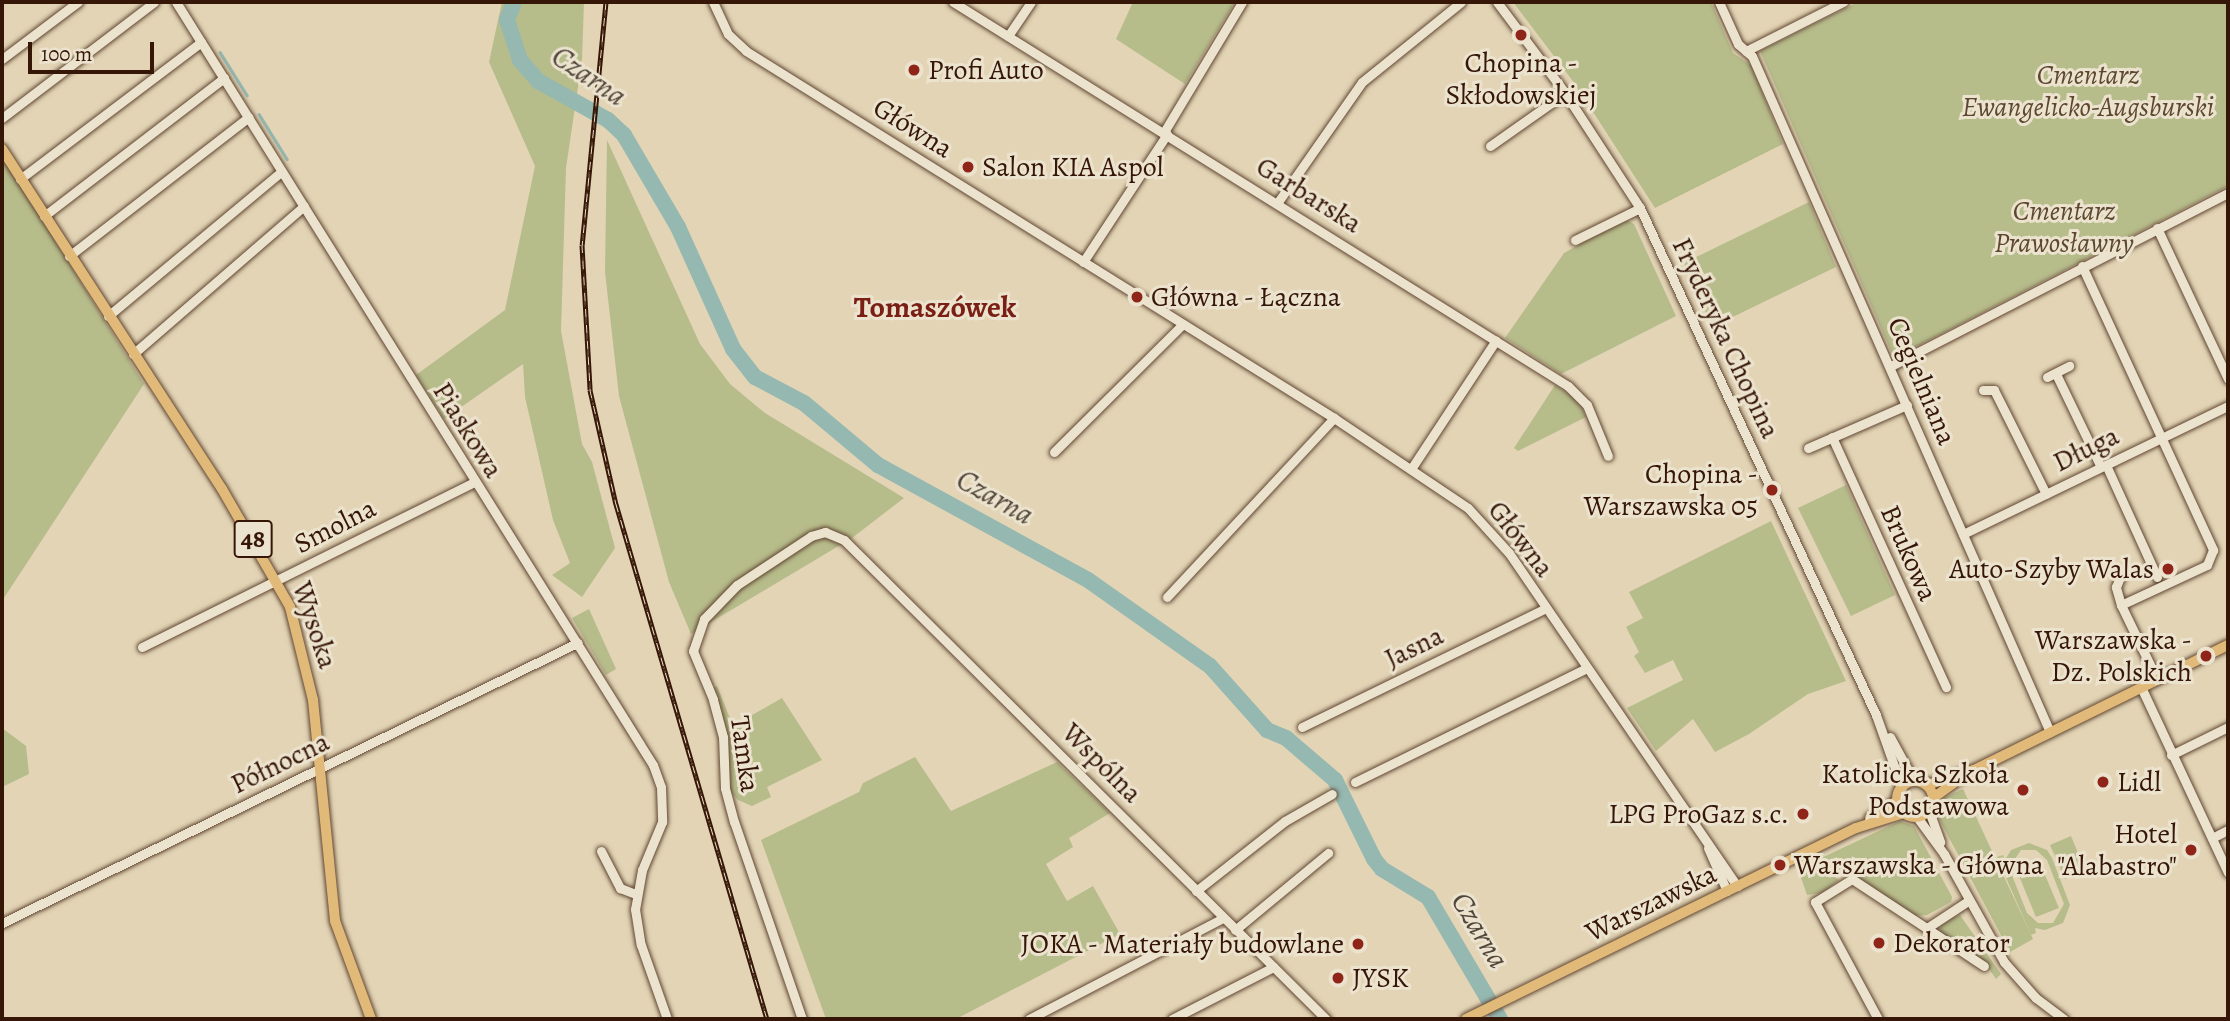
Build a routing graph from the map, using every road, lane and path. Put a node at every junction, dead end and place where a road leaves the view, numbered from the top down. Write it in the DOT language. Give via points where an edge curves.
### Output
graph roads {
  1 [pos="78,2"];
  2 [pos="154,2"];
  3 [pos="176,2"];
  4 [pos="713,2"];
  5 [pos="953,2"];
  6 [pos="1031,2"];
  7 [pos="1242,2"];
  8 [pos="1461,2"];
  9 [pos="1497,2"];
  10 [pos="1719,2"];
  11 [pos="1843,2"];
  12 [pos="1008,36"];
  13 [pos="201,42"];
  14 [pos="1746,51"];
  15 [pos="2,59"];
  16 [pos="224,78"];
  17 [pos="1565,93"];
  18 [pos="249,117"];
  19 [pos="2,118"];
  20 [pos="1166,133"];
  21 [pos="1490,146"];
  22 [pos="2,149"];
  23 [pos="282,171"];
  24 [pos="20,179"];
  25 [pos="2228,193"];
  26 [pos="1278,202"];
  27 [pos="304,206"];
  28 [pos="1640,208"];
  29 [pos="44,216"];
  30 [pos="2157,228"];
  31 [pos="1575,240"];
  32 [pos="69,256"];
  33 [pos="1083,262"];
  34 [pos="2082,266"];
  35 [pos="107,316"];
  36 [pos="1182,325"];
  37 [pos="1496,340"];
  38 [pos="133,354"];
  39 [pos="1891,366"];
  40 [pos="2069,366"];
  41 [pos="2228,379"];
  42 [pos="1983,390"];
  43 [pos="1908,405"];
  44 [pos="2228,406"];
  45 [pos="1334,418"];
  46 [pos="1832,437"];
  47 [pos="2162,438"];
  48 [pos="1808,448"];
  49 [pos="1054,452"];
  50 [pos="1608,456"];
  51 [pos="2103,466"];
  52 [pos="1411,469"];
  53 [pos="474,482"];
  54 [pos="2046,494"];
  55 [pos="1963,534"];
  56 [pos="844,540"];
  57 [pos="2122,572"];
  58 [pos="2158,577"];
  59 [pos="277,580"];
  60 [pos="1167,597"];
  61 [pos="2121,605"];
  62 [pos="1546,608"];
  63 [pos="578,643"];
  64 [pos="2228,645"];
  65 [pos="142,647"];
  66 [pos="1587,668"];
  67 [pos="2157,679"];
  68 [pos="1946,687"];
  69 [pos="2141,687"];
  70 [pos="1876,715"];
  71 [pos="1302,727"];
  72 [pos="2228,727"];
  73 [pos="2050,732"];
  74 [pos="2171,755"];
  75 [pos="321,769"];
  76 [pos="1974,770"];
  77 [pos="1914,781"];
  78 [pos="1355,782"];
  79 [pos="1927,785"];
  80 [pos="1902,788"];
  81 [pos="1332,794"];
  82 [pos="1933,798"];
  83 [pos="1897,801"];
  84 [pos="1929,811"];
  85 [pos="1904,813"];
  86 [pos="1917,817"];
  87 [pos="1856,828"];
  88 [pos="2228,830"];
  89 [pos="2212,838"];
  90 [pos="601,851"];
  91 [pos="1328,853"];
  92 [pos="1944,853"];
  93 [pos="2228,873"];
  94 [pos="1732,888"];
  95 [pos="1196,891"];
  96 [pos="636,894"];
  97 [pos="1968,901"];
  98 [pos="1223,918"];
  99 [pos="2,923"];
  100 [pos="1927,928"];
  101 [pos="1235,930"];
  102 [pos="1984,966"];
  103 [pos="1273,967"];
  104 [pos="371,1019"];
  105 [pos="667,1019"];
  106 [pos="802,1019"];
  107 [pos="1029,1019"];
  108 [pos="1172,1019"];
  109 [pos="1326,1019"];
  110 [pos="1466,1019"];
  111 [pos="1878,1019"];
  112 [pos="2064,1019"];
  1 -- 15 [label="street"];
  2 -- 19 [label="street"];
  3 -- 13 [label="street, Piaskowa"];
  4 -- 33 [label="street, Główna" via="728,34 755,57"];
  5 -- 12 [label="street, Garbarska"];
  6 -- 12 [label="street"];
  7 -- 20 [label="street"];
  8 -- 26 [label="street" via="1362,82"];
  9 -- 17 [label="street, Fryderyka Chopina"];
  10 -- 14 [label="street, Cegielniana" via="1738,44"];
  11 -- 14 [label="street"];
  12 -- 20 [label="street, Garbarska"];
  13 -- 16 [label="street, Piaskowa"];
  13 -- 24 [label="street"];
  14 -- 39 [label="street, Cegielniana"];
  16 -- 18 [label="street, Piaskowa"];
  16 -- 29 [label="street"];
  17 -- 21 [label="street"];
  17 -- 28 [label="street, Fryderyka Chopina"];
  18 -- 23 [label="street, Piaskowa"];
  18 -- 32 [label="street"];
  20 -- 26 [label="street, Garbarska"];
  20 -- 33 [label="street"];
  22 -- 24 [label="main road, Wysoka / 48"];
  23 -- 27 [label="street, Piaskowa"];
  23 -- 35 [label="street"];
  24 -- 29 [label="main road, Wysoka / 48"];
  25 -- 30 [label="street"];
  26 -- 37 [label="street, Garbarska"];
  27 -- 38 [label="street"];
  27 -- 53 [label="street, Piaskowa"];
  28 -- 31 [label="street"];
  28 -- 70 [label="street, Fryderyka Chopina"];
  29 -- 32 [label="main road, Wysoka / 48"];
  30 -- 34 [label="street"];
  30 -- 41 [label="street"];
  32 -- 35 [label="main road, Wysoka / 48"];
  33 -- 36 [label="street, Główna"];
  34 -- 39 [label="street"];
  34 -- 47 [label="street"];
  35 -- 38 [label="main road, Wysoka / 48"];
  36 -- 45 [label="street, Główna"];
  36 -- 49 [label="street"];
  37 -- 50 [label="street, Garbarska" via="1581,397"];
  37 -- 52 [label="street"];
  38 -- 59 [label="main road, Wysoka / 48"];
  39 -- 43 [label="street, Cegielniana"];
  40 -- 51 [label="street" via="2051,375"];
  42 -- 54 [label="street" via="1994,390"];
  43 -- 46 [label="street"];
  43 -- 55 [label="street, Cegielniana"];
  44 -- 47 [label="street, Długa"];
  45 -- 52 [label="street, Główna"];
  45 -- 60 [label="street"];
  46 -- 48 [label="street"];
  46 -- 68 [label="street, Brukowa"];
  47 -- 51 [label="street, Długa"];
  47 -- 61 [label="street" via="2210,542 2211,558 2207,565"];
  51 -- 54 [label="street, Długa"];
  51 -- 58 [label="street"];
  52 -- 62 [label="street, Główna" via="1483,522"];
  53 -- 59 [label="street, Smolna"];
  53 -- 63 [label="street, Piaskowa"];
  54 -- 55 [label="street, Długa"];
  55 -- 73 [label="street, Cegielniana"];
  56 -- 95 [label="street, Wspólna"];
  56 -- 106 [label="street, Tamka" via="825,532 811,536 737,585 704,619 693,651 723,737 725,788 734,822"];
  57 -- 61 [label="street" via="2116,587"];
  59 -- 65 [label="street, Smolna"];
  59 -- 75 [label="main road, Wysoka / 48" via="305,659"];
  61 -- 67 [label="street"];
  62 -- 66 [label="street, Główna"];
  62 -- 71 [label="street, Jasna"];
  63 -- 75 [label="street, Północna"];
  63 -- 96 [label="street, Piaskowa" via="661,786 662,822"];
  64 -- 67 [label="main road"];
  66 -- 78 [label="street"];
  66 -- 94 [label="street, Główna"];
  67 -- 69 [label="main road"];
  69 -- 73 [label="main road"];
  69 -- 74 [label="street"];
  70 -- 77 [label="street, Fryderyka Chopina"];
  70 -- 80 [label="street, Fryderyka Chopina"];
  72 -- 74 [label="street"];
  73 -- 76 [label="main road"];
  74 -- 89 [label="street"];
  75 -- 99 [label="street, Północna"];
  75 -- 104 [label="main road, Wysoka / 48" via="335,921"];
  76 -- 79 [label="main road"];
  76 -- 82 [label="main road"];
  77 -- 79 [label="main road"];
  77 -- 80 [label="main road"];
  79 -- 82 [label="main road"];
  80 -- 83 [label="main road"];
  81 -- 95 [label="street" via="1295,814"];
  82 -- 84 [label="main road"];
  83 -- 85 [label="main road"];
  83 -- 87 [label="main road, Warszawska"];
  84 -- 86 [label="main road"];
  84 -- 92 [label="street"];
  85 -- 86 [label="main road"];
  85 -- 87 [label="main road, Warszawska"];
  86 -- 92 [label="street"];
  87 -- 94 [label="main road, Warszawska"];
  88 -- 89 [label="street"];
  89 -- 93 [label="street"];
  90 -- 96 [label="street" via="620,888"];
  91 -- 101 [label="street"];
  92 -- 97 [label="street"];
  94 -- 110 [label="main road, Warszawska"];
  95 -- 98 [label="street, Wspólna"];
  96 -- 105 [label="street, Piaskowa" via="640,945"];
  97 -- 100 [label="street"];
  97 -- 112 [label="street" via="2004,962 2036,998"];
  98 -- 101 [label="street, Wspólna"];
  98 -- 107 [label="street"];
  100 -- 102 [label="street"];
  100 -- 111 [label="street" via="1852,879 1815,902"];
  101 -- 103 [label="street, Wspólna"];
  103 -- 108 [label="street"];
  103 -- 109 [label="street, Wspólna"];
}
